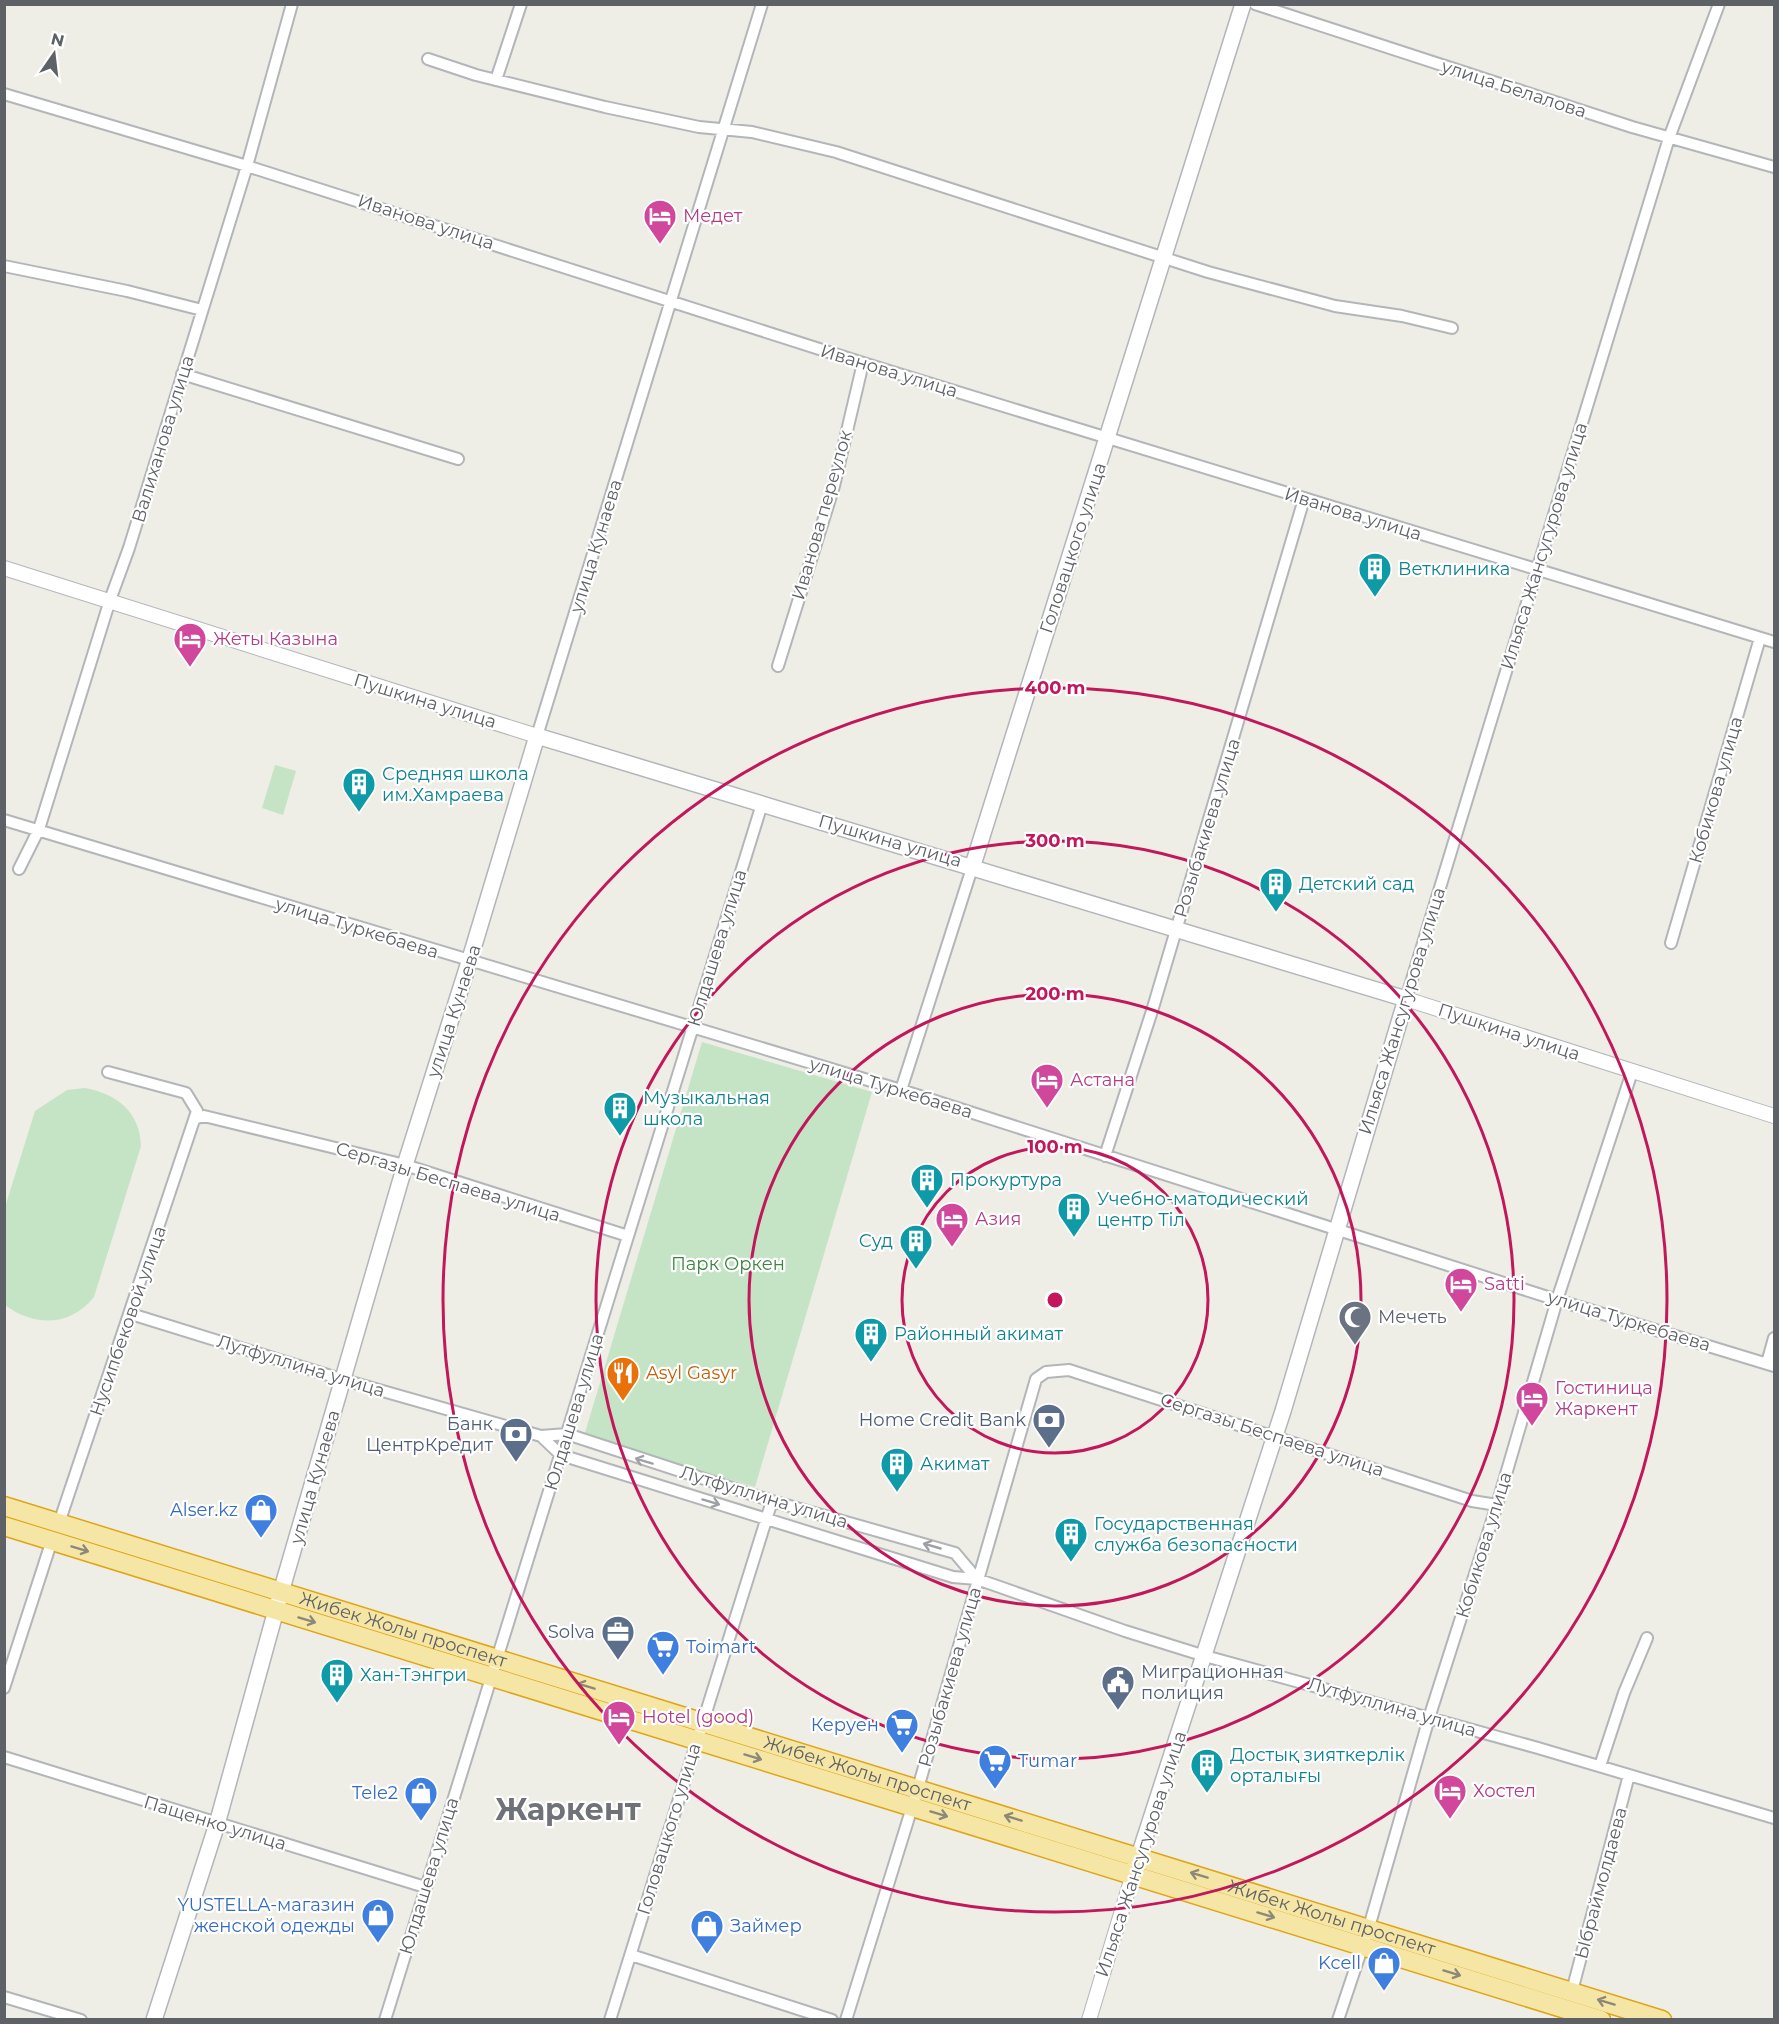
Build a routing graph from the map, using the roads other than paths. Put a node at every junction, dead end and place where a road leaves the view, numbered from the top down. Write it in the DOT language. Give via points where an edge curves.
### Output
graph roads {
  1 [pos="292,4"];
  2 [pos="521,4"];
  3 [pos="762,4"];
  4 [pos="1243,4"];
  5 [pos="1255,4"];
  6 [pos="1719,4"];
  7 [pos="428,59"];
  8 [pos="496,80"];
  9 [pos="4,94"];
  10 [pos="723,130"];
  11 [pos="1669,138"];
  12 [pos="247,166"];
  13 [pos="1774,167"];
  14 [pos="1163,257"];
  15 [pos="4,266"];
  16 [pos="672,301"];
  17 [pos="202,310"];
  18 [pos="1452,328"];
  19 [pos="863,363"];
  20 [pos="183,374"];
  21 [pos="1108,438"];
  22 [pos="458,459"];
  23 [pos="1304,499"];
  24 [pos="4,568"];
  25 [pos="1536,571"];
  26 [pos="110,600"];
  27 [pos="1760,638"];
  28 [pos="1774,642"];
  29 [pos="778,666"];
  30 [pos="537,736"];
  31 [pos="762,804"];
  32 [pos="4,820"];
  33 [pos="39,829"];
  34 [pos="973,866"];
  35 [pos="19,869"];
  36 [pos="1177,929"];
  37 [pos="1671,943"];
  38 [pos="469,962"];
  39 [pos="1406,999"];
  40 [pos="692,1027"];
  41 [pos="108,1072"];
  42 [pos="1632,1072"];
  43 [pos="901,1090"];
  44 [pos="199,1115"];
  45 [pos="1774,1116"];
  46 [pos="1105,1156"];
  47 [pos="405,1165"];
  48 [pos="1337,1228"];
  49 [pos="628,1236"];
  50 [pos="1557,1300"];
  51 [pos="131,1314"];
  52 [pos="1774,1338"];
  53 [pos="1771,1365"];
  54 [pos="1046,1372"];
  55 [pos="344,1380"];
  56 [pos="567,1434"];
  57 [pos="1275,1435"];
  58 [pos="541,1436"];
  59 [pos="561,1455"];
  60 [pos="772,1501"];
  61 [pos="1497,1505"];
  62 [pos="4,1506"];
  63 [pos="767,1520"];
  64 [pos="59,1523"];
  65 [pos="4,1526"];
  66 [pos="52,1540"];
  67 [pos="977,1579"];
  68 [pos="281,1592"];
  69 [pos="277,1610"];
  70 [pos="1647,1638"];
  71 [pos="1205,1656"];
  72 [pos="497,1659"];
  73 [pos="491,1676"];
  74 [pos="4,1688"];
  75 [pos="1429,1718"];
  76 [pos="703,1722"];
  77 [pos="697,1740"];
  78 [pos="4,1757"];
  79 [pos="1600,1766"];
  80 [pos="1629,1775"];
  81 [pos="918,1788"];
  82 [pos="912,1806"];
  83 [pos="1774,1818"];
  84 [pos="217,1824"];
  85 [pos="1136,1865"];
  86 [pos="425,1887"];
  87 [pos="1369,1928"];
  88 [pos="1363,1945"];
  89 [pos="631,1955"];
  90 [pos="4,1996"];
  91 [pos="1568,2007"];
  92 [pos="81,2019"];
  93 [pos="154,2019"];
  94 [pos="385,2019"];
  95 [pos="610,2019"];
  96 [pos="832,2019"];
  97 [pos="846,2019"];
  98 [pos="1089,2019"];
  99 [pos="1338,2019"];
  100 [pos="1601,2019"];
  101 [pos="1662,2019"];
  1 -- 12 [label="street, Валиханова улица"];
  2 -- 8 [label="street"];
  3 -- 10 [label="street, улица Кунаева"];
  4 -- 14 [label="main road, Головацкого улица"];
  5 -- 11 [label="street, улица Белалова"];
  6 -- 11 [label="street, Ильяса Жансугурова улица"];
  7 -- 8 [label="street"];
  8 -- 10 [label="street" via="604,107"];
  9 -- 12 [label="street, Иванова улица"];
  10 -- 14 [label="street" via="752,132 836,152"];
  10 -- 16 [label="street, улица Кунаева"];
  11 -- 13 [label="street, улица Белалова"];
  11 -- 25 [label="street, Ильяса Жансугурова улица"];
  12 -- 16 [label="street, Иванова улица"];
  12 -- 17 [label="street, Валиханова улица"];
  14 -- 18 [label="street" via="1335,306"];
  14 -- 21 [label="main road, Головацкого улица"];
  15 -- 17 [label="street"];
  16 -- 19 [label="street, Иванова улица"];
  16 -- 30 [label="street, улица Кунаева"];
  17 -- 20 [label="street, Валиханова улица"];
  19 -- 21 [label="street, Иванова улица"];
  19 -- 29 [label="street, Иванова переулок" via="834,486"];
  20 -- 22 [label="street"];
  20 -- 26 [label="street, Валиханова улица"];
  21 -- 23 [label="street, Иванова улица"];
  21 -- 34 [label="main road, Головацкого улица"];
  23 -- 25 [label="street, Иванова улица"];
  23 -- 36 [label="street, Розыбакиева улица"];
  24 -- 26 [label="street, Пушкина улица"];
  25 -- 27 [label="street, Иванова улица"];
  25 -- 39 [label="street, Ильяса Жансугурова улица"];
  26 -- 30 [label="street, Пушкина улица"];
  26 -- 33 [label="street, Валиханова улица"];
  27 -- 28 [label="street, Иванова улица"];
  27 -- 37 [label="street, Кобикова улица"];
  30 -- 31 [label="main road, Пушкина улица"];
  30 -- 38 [label="main road, улица Кунаева"];
  31 -- 34 [label="main road, Пушкина улица"];
  31 -- 40 [label="street, Юлдашева улица"];
  32 -- 33 [label="street, улица Туркебаева"];
  33 -- 35 [label="street, Валиханова улица"];
  33 -- 38 [label="street, улица Туркебаева"];
  34 -- 36 [label="main road, Пушкина улица"];
  34 -- 43 [label="street, Головацкого улица"];
  36 -- 39 [label="main road, Пушкина улица"];
  36 -- 46 [label="street, Розыбакиева улица"];
  38 -- 40 [label="street, улица Туркебаева"];
  38 -- 47 [label="main road, улица Кунаева"];
  39 -- 42 [label="street, Пушкина улица"];
  39 -- 48 [label="main road, Ильяса Жансугурова улица"];
  40 -- 43 [label="street, улица Туркебаева"];
  40 -- 49 [label="street, Юлдашева улица"];
  41 -- 44 [label="street" via="186,1093"];
  42 -- 45 [label="street, Пушкина улица"];
  42 -- 50 [label="street, Кобикова улица"];
  43 -- 46 [label="street, улица Туркебаева"];
  44 -- 47 [label="street, Сергазы Беспаева улица"];
  44 -- 51 [label="street, Нусипбековой улица"];
  46 -- 48 [label="street, улица Туркебаева"];
  47 -- 49 [label="street, Сергазы Беспаева улица"];
  47 -- 55 [label="main road, улица Кунаева"];
  48 -- 50 [label="street, улица Туркебаева"];
  48 -- 57 [label="main road, Ильяса Жансугурова улица"];
  49 -- 56 [label="street, Юлдашева улица"];
  50 -- 53 [label="street, улица Туркебаева"];
  50 -- 61 [label="street, Кобикова улица"];
  51 -- 55 [label="street, Лутфуллина улица"];
  51 -- 64 [label="street, Нусипбековой улица"];
  52 -- 53 [label="street"];
  54 -- 57 [label="street, Сергазы Беспаева улица" via="1069,1370"];
  54 -- 67 [label="street, Розыбакиева улица" via="1036,1379"];
  55 -- 58 [label="street, Лутфуллина улица"];
  55 -- 68 [label="main road, улица Кунаева"];
  56 -- 58 [label="street, Лутфуллина улица"];
  56 -- 59 [label="street, Юлдашева улица"];
  60 -- 56 [label="street, Лутфуллина улица, one-way"];
  57 -- 61 [label="street, Сергазы Беспаева улица" via="1472,1501"];
  57 -- 71 [label="main road, Ильяса Жансугурова улица"];
  58 -- 59 [label="street, Лутфуллина улица"];
  59 -- 63 [label="street, Лутфуллина улица, one-way"];
  59 -- 72 [label="street, Юлдашева улица"];
  60 -- 63 [label="street, Головацкого улица"];
  67 -- 60 [label="street, Лутфуллина улица, one-way" via="955,1553"];
  61 -- 75 [label="street, Кобикова улица"];
  62 -- 64 [label="highway, Жибек Жолы проспект"];
  63 -- 67 [label="street, Лутфуллина улица" via="953,1577"];
  63 -- 76 [label="street, Головацкого улица"];
  64 -- 68 [label="highway, Жибек Жолы проспект"];
  65 -- 66 [label="highway, Жибек Жолы проспект"];
  66 -- 69 [label="highway, Жибек Жолы проспект, one-way"];
  66 -- 74 [label="street"];
  67 -- 71 [label="street, Лутфуллина улица"];
  67 -- 81 [label="street, Розыбакиева улица"];
  68 -- 69 [label="main road, улица Кунаева"];
  68 -- 72 [label="highway, Жибек Жолы проспект"];
  69 -- 73 [label="highway, Жибек Жолы проспект, one-way"];
  69 -- 84 [label="main road, улица Кунаева"];
  70 -- 79 [label="street"];
  71 -- 75 [label="street, Лутфуллина улица"];
  71 -- 85 [label="main road, Ильяса Жансугурова улица"];
  72 -- 73 [label="street, Юлдашева улица"];
  76 -- 72 [label="highway, Жибек Жолы проспект, one-way"];
  73 -- 77 [label="highway, Жибек Жолы проспект"];
  73 -- 86 [label="street, Юлдашева улица"];
  75 -- 79 [label="street, Лутфуллина улица"];
  75 -- 87 [label="street, Кобикова улица"];
  76 -- 77 [label="street, Головацкого улица"];
  76 -- 81 [label="highway, Жибек Жолы проспект"];
  77 -- 82 [label="highway, Жибек Жолы проспект, one-way"];
  77 -- 89 [label="street, Головацкого улица"];
  78 -- 84 [label="street, Пащенко улица"];
  79 -- 80 [label="street, Лутфуллина улица"];
  80 -- 83 [label="street, Лутфуллина улица"];
  80 -- 91 [label="street, Ыбраймолдаева"];
  81 -- 82 [label="street, Розыбакиева улица"];
  85 -- 81 [label="highway, Жибек Жолы проспект, one-way"];
  82 -- 85 [label="highway, Жибек Жолы проспект, one-way"];
  82 -- 97 [label="street, Розыбакиева улица"];
  84 -- 86 [label="street, Пащенко улица"];
  84 -- 93 [label="main road, улица Кунаева"];
  87 -- 85 [label="highway, Жибек Жолы проспект, one-way"];
  85 -- 88 [label="highway, Жибек Жолы проспект, one-way"];
  85 -- 98 [label="street, Ильяса Жансугурова улица"];
  86 -- 94 [label="street, Юлдашева улица"];
  87 -- 88 [label="street, Кобикова улица"];
  87 -- 91 [label="highway, Жибек Жолы проспект"];
  88 -- 91 [label="highway, Жибек Жолы проспект, one-way"];
  88 -- 99 [label="street, Кобикова улица"];
  89 -- 95 [label="street, Головацкого улица"];
  89 -- 96 [label="street"];
  90 -- 92 [label="street"];
  91 -- 100 [label="highway, Жибек Жолы проспект"];
  101 -- 91 [label="highway, Жибек Жолы проспект, one-way"];
}
